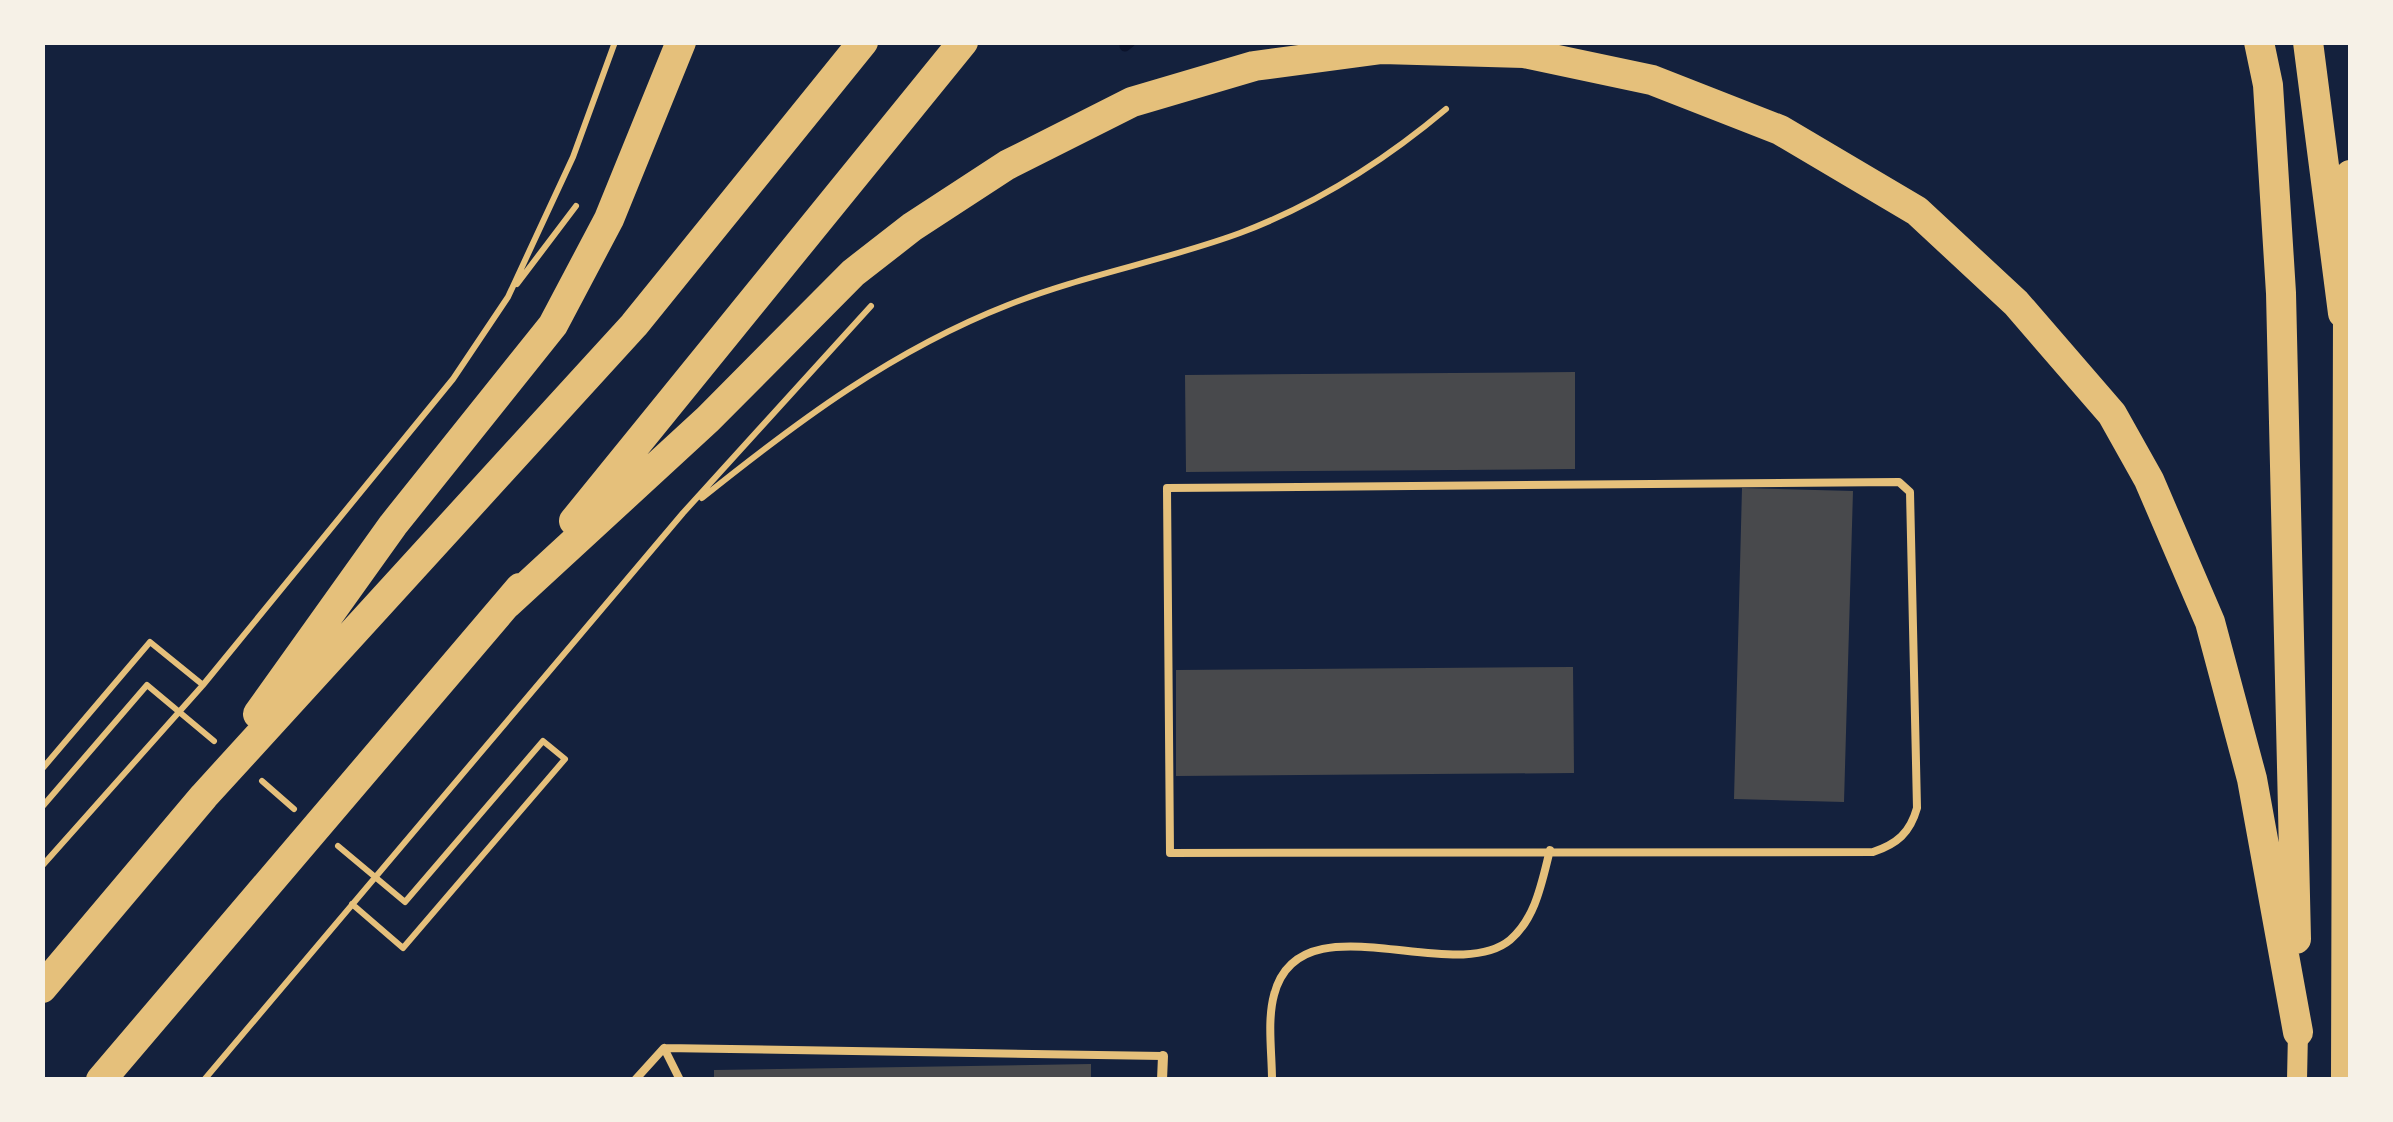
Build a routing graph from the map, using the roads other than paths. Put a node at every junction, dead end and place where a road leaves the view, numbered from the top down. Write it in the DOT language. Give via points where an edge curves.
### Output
graph roads {
  1 [pos="681,42"];
  2 [pos="863,42"];
  3 [pos="963,42"];
  4 [pos="2259,42"];
  5 [pos="2308,42"];
  6 [pos="2350,175"];
  7 [pos="2342,313"];
  8 [pos="507,604"];
  9 [pos="204,796"];
  10 [pos="1550,850"];
  11 [pos="42,988"];
  12 [pos="2298,1032"];
  13 [pos="664,1048"];
  14 [pos="1162,1056"];
  15 [pos="101,1080"];
  16 [pos="636,1080"];
  17 [pos="680,1080"];
  18 [pos="1162,1080"];
  19 [pos="1272,1080"];
  20 [pos="2297,1080"];
  21 [pos="2341,1080"];
  1 -- 9 [label="highway" via="609,219 553,325 393,525"];
  2 -- 9 [label="highway" via="634,326"];
  3 -- 8 [label="highway"];
  4 -- 12 [label="highway" via="2268,85 2282,293"];
  5 -- 7 [label="highway"];
  6 -- 7 [label="highway"];
  7 -- 21 [label="main road"];
  8 -- 12 [label="highway" via="708,419 853,273 1007,165 1132,102 1254,66 1382,49 1524,53 1652,80 1780,130 1917,211 2016,304 2112,414 2149,480 2210,622 2252,779"];
  8 -- 15 [label="highway"];
  9 -- 11 [label="highway"];
  10 -- 10 [label="lane" via="1170,853 1167,488 1906,485 1917,808 1904,836 1873,852"];
  10 -- 19 [label="lane" via="1532,911 1501,946 1459,954 1339,946 1302,957 1273,998"];
  12 -- 20 [label="main road"];
  13 -- 14 [label="lane"];
  13 -- 16 [label="lane"];
  13 -- 17 [label="lane"];
  14 -- 18 [label="street"];
}
